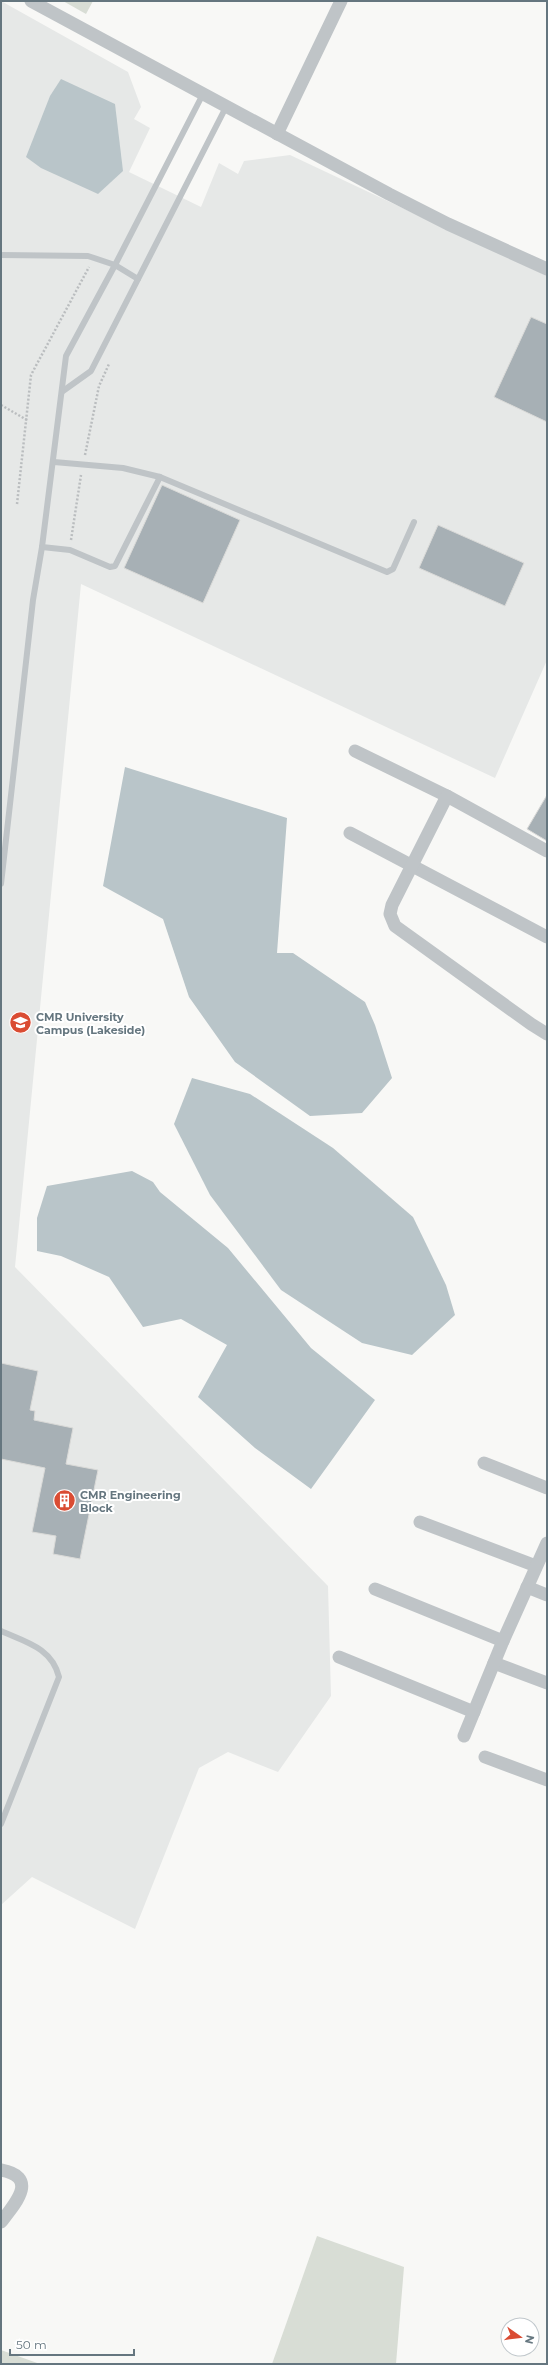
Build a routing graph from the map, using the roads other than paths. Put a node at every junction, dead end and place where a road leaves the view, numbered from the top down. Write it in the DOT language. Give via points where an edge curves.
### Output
graph roads {
  1 [pos="31,1"];
  2 [pos="341,1"];
  3 [pos="203,94"];
  4 [pos="226,107"];
  5 [pos="277,134"];
  6 [pos="1,255"];
  7 [pos="115,266"];
  8 [pos="547,268"];
  9 [pos="138,279"];
  10 [pos="63,391"];
  11 [pos="54,462"];
  12 [pos="160,477"];
  13 [pos="414,522"];
  14 [pos="42,547"];
  15 [pos="355,751"];
  16 [pos="447,796"];
  17 [pos="350,833"];
  18 [pos="547,851"];
  19 [pos="412,865"];
  20 [pos="1,884"];
  21 [pos="547,937"];
  22 [pos="547,1034"];
  23 [pos="484,1463"];
  24 [pos="547,1488"];
  25 [pos="420,1522"];
  26 [pos="547,1543"];
  27 [pos="536,1566"];
  28 [pos="527,1587"];
  29 [pos="376,1589"];
  30 [pos="547,1595"];
  31 [pos="1,1631"];
  32 [pos="503,1641"];
  33 [pos="339,1657"];
  34 [pos="494,1663"];
  35 [pos="547,1683"];
  36 [pos="474,1712"];
  37 [pos="464,1736"];
  38 [pos="485,1756"];
  39 [pos="547,1780"];
  40 [pos="1,1824"];
  41 [pos="1,2170"];
  42 [pos="1,2222"];
  1 -- 3 [label="street"];
  2 -- 5 [label="street"];
  3 -- 4 [label="street"];
  3 -- 7 [label="lane"];
  4 -- 5 [label="street"];
  4 -- 9 [label="lane"];
  5 -- 8 [label="street" via="448,224"];
  6 -- 7 [label="lane" via="88,256"];
  7 -- 9 [label="lane"];
  7 -- 10 [label="lane" via="66,356"];
  9 -- 10 [label="lane" via="91,371"];
  10 -- 11 [label="lane"];
  11 -- 12 [label="lane" via="123,468"];
  11 -- 14 [label="lane"];
  12 -- 13 [label="lane" via="386,572 393,569"];
  12 -- 14 [label="lane" via="115,566 110,567 70,550"];
  14 -- 20 [label="lane" via="33,600"];
  15 -- 16 [label="street"];
  16 -- 18 [label="street"];
  16 -- 19 [label="street"];
  17 -- 19 [label="street"];
  19 -- 21 [label="street"];
  19 -- 22 [label="street" via="392,905 390,914 395,926"];
  23 -- 24 [label="street"];
  25 -- 27 [label="street"];
  26 -- 27 [label="street"];
  27 -- 28 [label="street"];
  28 -- 30 [label="street"];
  28 -- 32 [label="street"];
  29 -- 32 [label="street"];
  31 -- 40 [label="lane" via="46,1653 56,1664 59,1677"];
  32 -- 34 [label="street"];
  33 -- 36 [label="street"];
  34 -- 35 [label="street"];
  34 -- 36 [label="street"];
  36 -- 37 [label="street"];
  38 -- 39 [label="street"];
  41 -- 42 [label="street" via="10,2171 19,2178 22,2192"];
}
